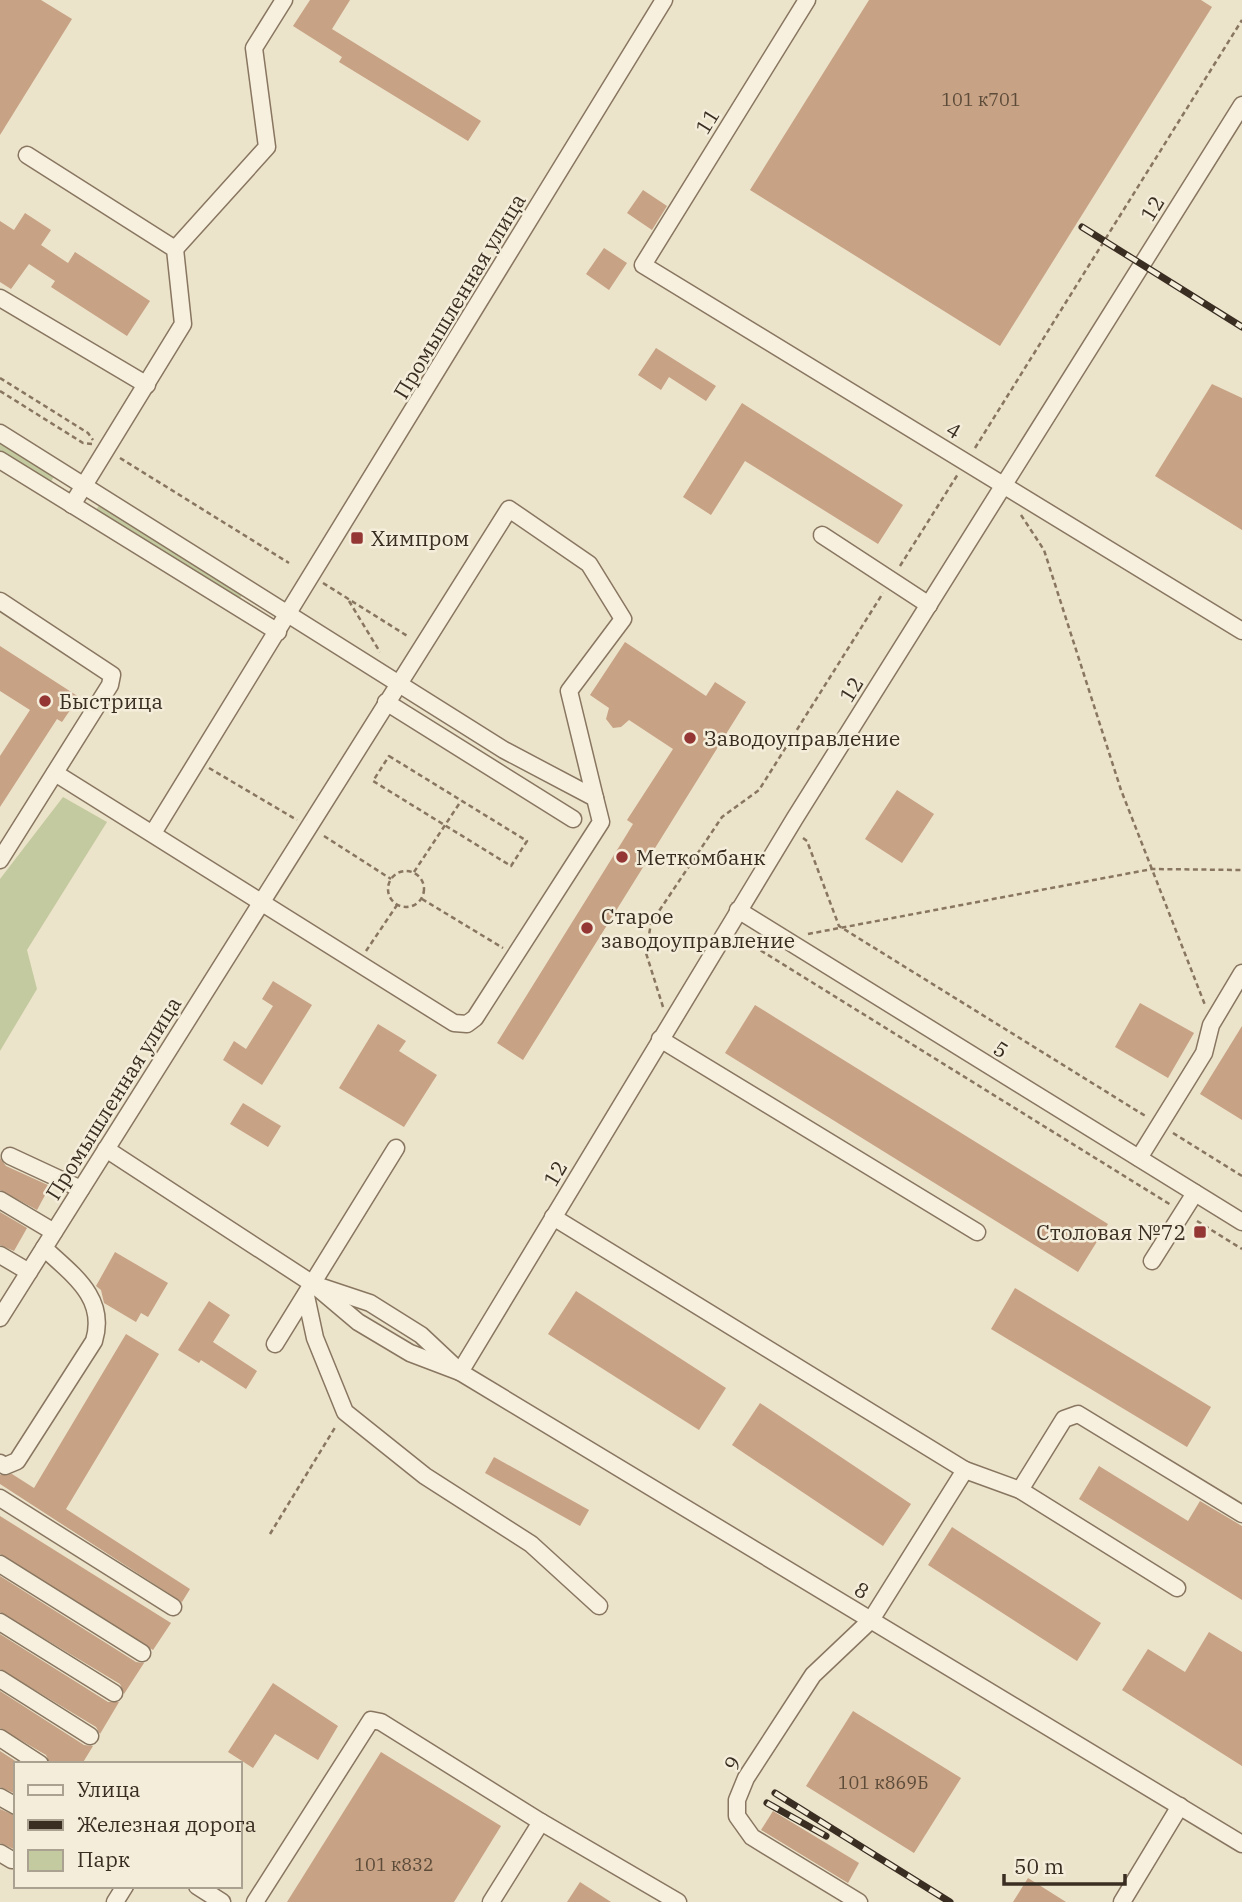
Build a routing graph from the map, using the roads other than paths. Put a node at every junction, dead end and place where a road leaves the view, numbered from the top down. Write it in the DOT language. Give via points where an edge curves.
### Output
graph roads {
  1 [pos="285,0"];
  2 [pos="664,0"];
  3 [pos="807,0"];
  4 [pos="1242,105"];
  5 [pos="27,155"];
  6 [pos="175,248"];
  7 [pos="643,265"];
  8 [pos="0,298"];
  9 [pos="147,386"];
  10 [pos="0,433"];
  11 [pos="0,460"];
  12 [pos="1004,485"];
  13 [pos="84,486"];
  14 [pos="72,505"];
  15 [pos="822,535"];
  16 [pos="0,601"];
  17 [pos="929,605"];
  18 [pos="289,613"];
  19 [pos="1242,631"];
  20 [pos="278,632"];
  21 [pos="398,682"];
  22 [pos="386,702"];
  23 [pos="55,773"];
  24 [pos="595,798"];
  25 [pos="573,819"];
  26 [pos="153,833"];
  27 [pos="0,860"];
  28 [pos="261,901"];
  29 [pos="738,911"];
  30 [pos="1242,973"];
  31 [pos="664,1033"];
  32 [pos="396,1148"];
  33 [pos="106,1149"];
  34 [pos="10,1156"];
  35 [pos="1139,1158"];
  36 [pos="81,1189"];
  37 [pos="1195,1193"];
  38 [pos="0,1200"];
  39 [pos="553,1217"];
  40 [pos="1242,1222"];
  41 [pos="54,1231"];
  42 [pos="977,1233"];
  43 [pos="44,1248"];
  44 [pos="0,1255"];
  45 [pos="1152,1261"];
  46 [pos="29,1272"];
  47 [pos="309,1290"];
  48 [pos="0,1318"];
  49 [pos="275,1344"];
  50 [pos="460,1372"];
  51 [pos="0,1463"];
  52 [pos="965,1471"];
  53 [pos="1020,1490"];
  54 [pos="0,1498"];
  55 [pos="1242,1514"];
  56 [pos="0,1564"];
  57 [pos="1177,1588"];
  58 [pos="599,1606"];
  59 [pos="173,1607"];
  60 [pos="871,1620"];
  61 [pos="0,1622"];
  62 [pos="142,1653"];
  63 [pos="0,1679"];
  64 [pos="114,1693"];
  65 [pos="90,1736"];
  66 [pos="0,1738"];
  67 [pos="37,1762"];
  68 [pos="1180,1806"];
  69 [pos="541,1822"];
  70 [pos="1242,1844"];
  71 [pos="200,1888"];
  72 [pos="222,1902"];
  73 [pos="255,1902"];
  74 [pos="492,1902"];
  75 [pos="678,1902"];
  76 [pos="859,1902"];
  77 [pos="1122,1902"];
  1 -- 6 [label="street" via="254,48 267,147"];
  2 -- 18 [label="street, Промышленная улица"];
  3 -- 7 [label="street, 11"];
  4 -- 12 [label="street, 12"];
  5 -- 6 [label="street"];
  6 -- 9 [label="street" via="183,324"];
  7 -- 12 [label="street, 4"];
  8 -- 9 [label="street"];
  9 -- 13 [label="street"];
  10 -- 13 [label="street"];
  11 -- 14 [label="street"];
  12 -- 17 [label="street, 12"];
  12 -- 19 [label="street, 4"];
  13 -- 14 [label="street"];
  13 -- 18 [label="street"];
  14 -- 20 [label="street"];
  15 -- 17 [label="street"];
  16 -- 23 [label="street" via="112,676"];
  17 -- 29 [label="street, 12"];
  18 -- 20 [label="street, Промышленная улица"];
  18 -- 21 [label="street"];
  20 -- 26 [label="street, Промышленная улица"];
  21 -- 22 [label="street, Промышленная улица"];
  21 -- 24 [label="street" via="504,750"];
  21 -- 24 [label="street, Промышленная улица" via="509,509 589,564 623,618 569,691"];
  22 -- 25 [label="street"];
  22 -- 28 [label="street, Промышленная улица"];
  23 -- 26 [label="street"];
  23 -- 27 [label="street"];
  24 -- 28 [label="street" via="601,822 467,1024 454,1023"];
  26 -- 28 [label="street"];
  28 -- 33 [label="street, Промышленная улица"];
  29 -- 31 [label="street, 12"];
  29 -- 35 [label="street, 5"];
  30 -- 35 [label="street" via="1211,1025 1204,1053"];
  31 -- 39 [label="street, 12"];
  31 -- 42 [label="street"];
  32 -- 47 [label="street"];
  33 -- 36 [label="street, Промышленная улица"];
  33 -- 47 [label="street, 8"];
  34 -- 36 [label="street"];
  35 -- 37 [label="street, 5"];
  36 -- 41 [label="street, Промышленная улица"];
  37 -- 40 [label="street, 5"];
  37 -- 45 [label="street"];
  38 -- 41 [label="street"];
  39 -- 50 [label="street, 12"];
  39 -- 52 [label="street"];
  41 -- 43 [label="street, Промышленная улица"];
  43 -- 46 [label="street, Промышленная улица"];
  43 -- 51 [label="street" via="79,1280 99,1322 94,1341 17,1461 5,1466"];
  44 -- 46 [label="street"];
  46 -- 48 [label="street, Промышленная улица"];
  47 -- 49 [label="street"];
  47 -- 50 [label="street, 8" via="410,1353"];
  47 -- 58 [label="street" via="315,1338 345,1412 425,1476 531,1544"];
  50 -- 60 [label="street, 8"];
  52 -- 53 [label="street"];
  52 -- 60 [label="street, 9"];
  53 -- 55 [label="street" via="1064,1419 1079,1414"];
  53 -- 57 [label="street"];
  54 -- 59 [label="street"];
  56 -- 62 [label="street"];
  60 -- 68 [label="street, 8"];
  60 -- 76 [label="street, 9" via="813,1675 746,1778 737,1800 737,1816 752,1837"];
  61 -- 64 [label="street"];
  63 -- 65 [label="street"];
  66 -- 67 [label="street"];
  68 -- 70 [label="street, 8"];
  68 -- 77 [label="street"];
  69 -- 73 [label="street" via="371,1720"];
  69 -- 74 [label="street"];
  69 -- 75 [label="street"];
  71 -- 72 [label="street"];
}
